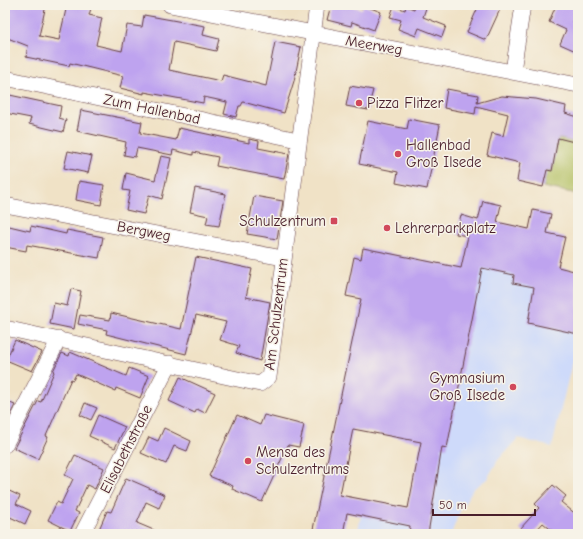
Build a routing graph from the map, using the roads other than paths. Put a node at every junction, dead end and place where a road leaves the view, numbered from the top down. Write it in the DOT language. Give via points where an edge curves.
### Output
graph roads {
  1 [pos="170,5"];
  2 [pos="317,5"];
  3 [pos="524,5"];
  4 [pos="314,34"];
  5 [pos="513,71"];
  6 [pos="5,78"];
  7 [pos="578,85"];
  8 [pos="298,140"];
  9 [pos="5,204"];
  10 [pos="283,258"];
  11 [pos="5,328"];
  12 [pos="58,339"];
  13 [pos="170,363"];
  14 [pos="5,445"];
  15 [pos="82,534"];
  1 -- 4 [label="street, Meerweg"];
  2 -- 4 [label="street, Am Schulzentrum"];
  3 -- 5 [label="street"];
  4 -- 5 [label="street, Meerweg"];
  4 -- 8 [label="street, Am Schulzentrum"];
  5 -- 7 [label="street, Meerweg"];
  6 -- 8 [label="street, Zum Hallenbad"];
  8 -- 10 [label="street, Am Schulzentrum"];
  9 -- 10 [label="street, Bergweg"];
  10 -- 13 [label="street, Am Schulzentrum" via="269,377 260,384"];
  11 -- 12 [label="street, Am Schulzentrum"];
  12 -- 13 [label="street, Am Schulzentrum"];
  12 -- 14 [label="street"];
  13 -- 15 [label="street, Elisabethstraße"];
}
